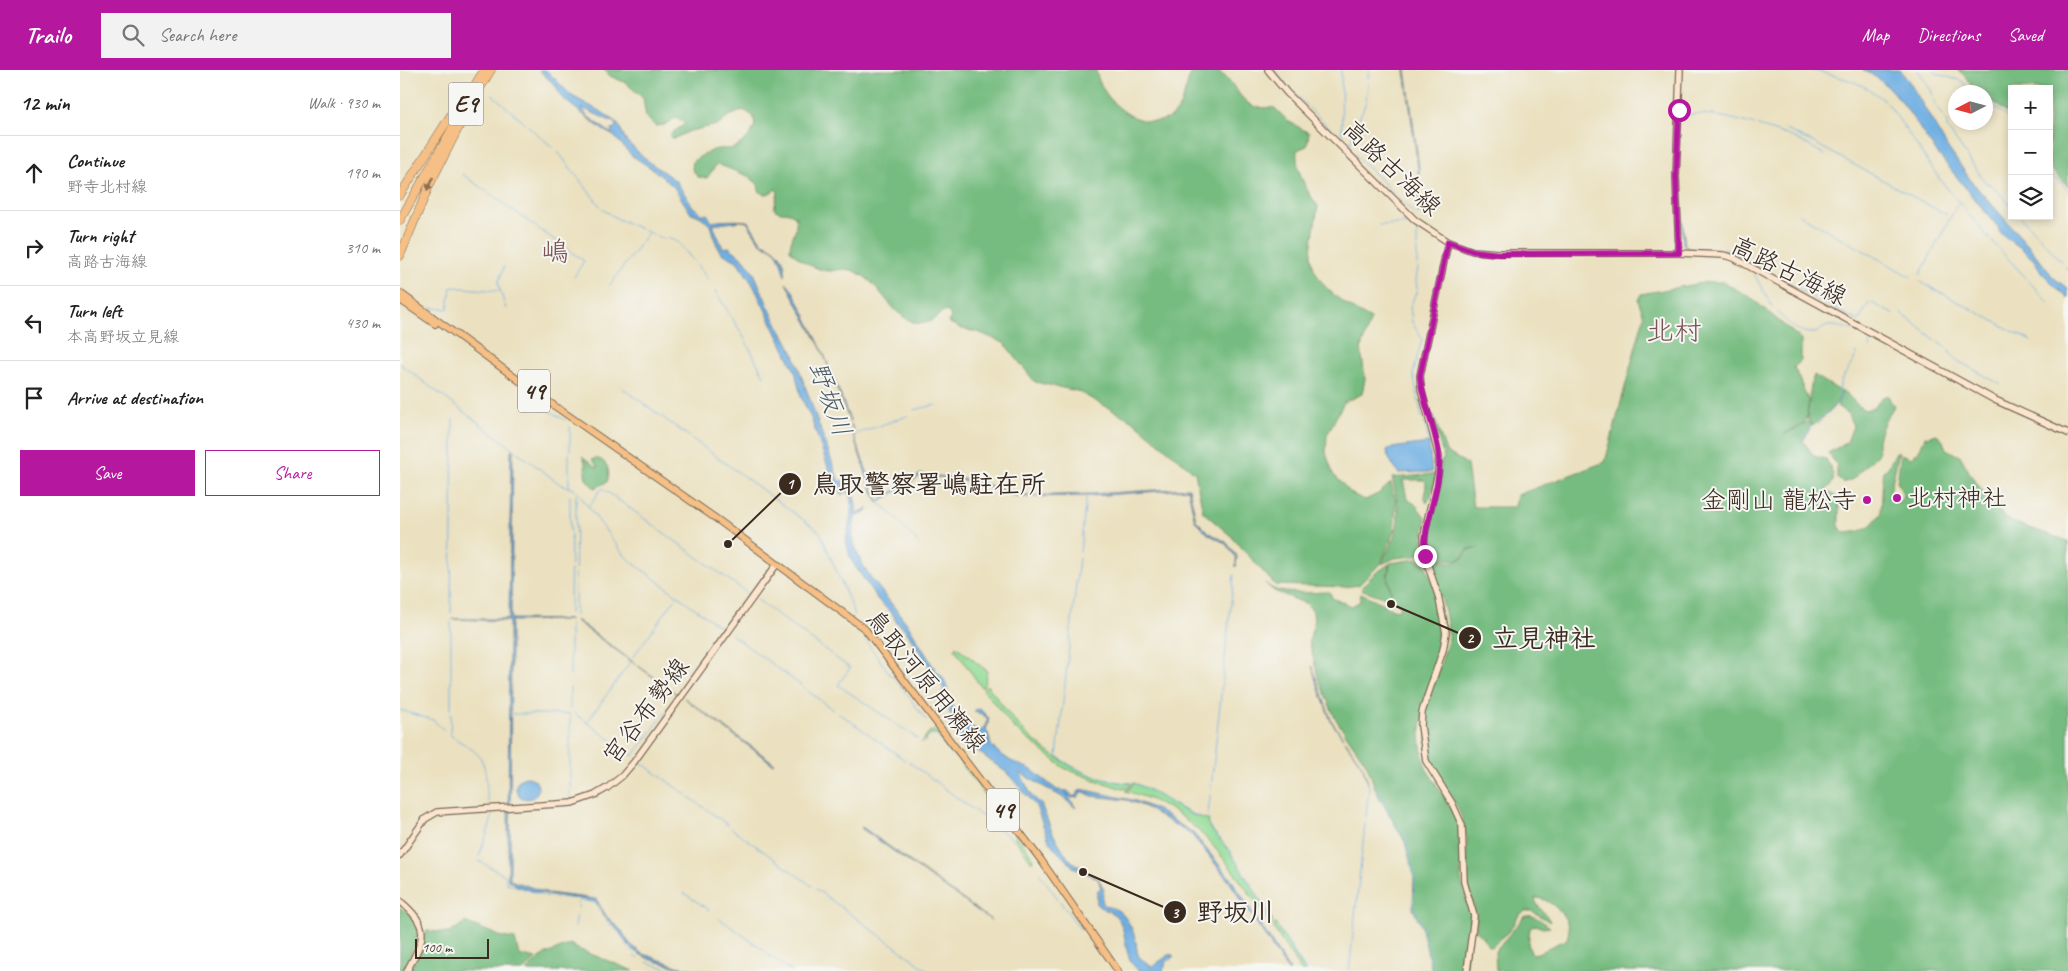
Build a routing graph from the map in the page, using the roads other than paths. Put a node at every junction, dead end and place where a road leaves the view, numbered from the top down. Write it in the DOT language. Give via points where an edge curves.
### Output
graph roads {
  1 [pos="486,70"];
  2 [pos="1268,70"];
  3 [pos="1680,70"];
  4 [pos="445,138"];
  5 [pos="400,195"];
  6 [pos="400,214"];
  7 [pos="400,220"];
  8 [pos="1448,242"];
  9 [pos="1679,253"];
  10 [pos="400,256"];
  11 [pos="400,293"];
  12 [pos="400,300"];
  13 [pos="476,350"];
  14 [pos="2068,433"];
  15 [pos="778,564"];
  16 [pos="400,855"];
  17 [pos="400,901"];
  18 [pos="407,971"];
  19 [pos="1118,971"];
  20 [pos="1467,971"];
  1 -- 4 [label="highway"];
  1 -- 4 [label="highway"];
  2 -- 8 [label="street, 高路古海線" via="1287,93 1415,220"];
  3 -- 9 [label="street" via="1676,177"];
  4 -- 5 [label="highway"];
  4 -- 6 [label="highway, E9"];
  4 -- 7 [label="highway, E9"];
  4 -- 10 [label="highway, one-way"];
  8 -- 9 [label="street, 高路古海線" via="1473,251 1499,254"];
  8 -- 20 [label="street" via="1420,376 1439,457 1424,535 1425,556 1446,633 1422,712 1421,726 1426,761 1455,808 1462,826 1464,882 1474,916"];
  9 -- 14 [label="street, 高路古海線" via="1734,258 2001,403"];
  11 -- 13 [label="main road, 鳥取河原用瀬線 / 49"];
  12 -- 13 [label="main road, 鳥取河原用瀬線 / 49"];
  13 -- 15 [label="main road, 鳥取河原用瀬線 / 49"];
  15 -- 16 [label="street, 宮谷布勢線" via="634,762 607,788 572,803 437,812 425,819"];
  15 -- 19 [label="main road, 鳥取河原用瀬線 / 49" via="871,636 1041,860"];
  17 -- 18 [label="street" via="419,920 423,938"];
}
